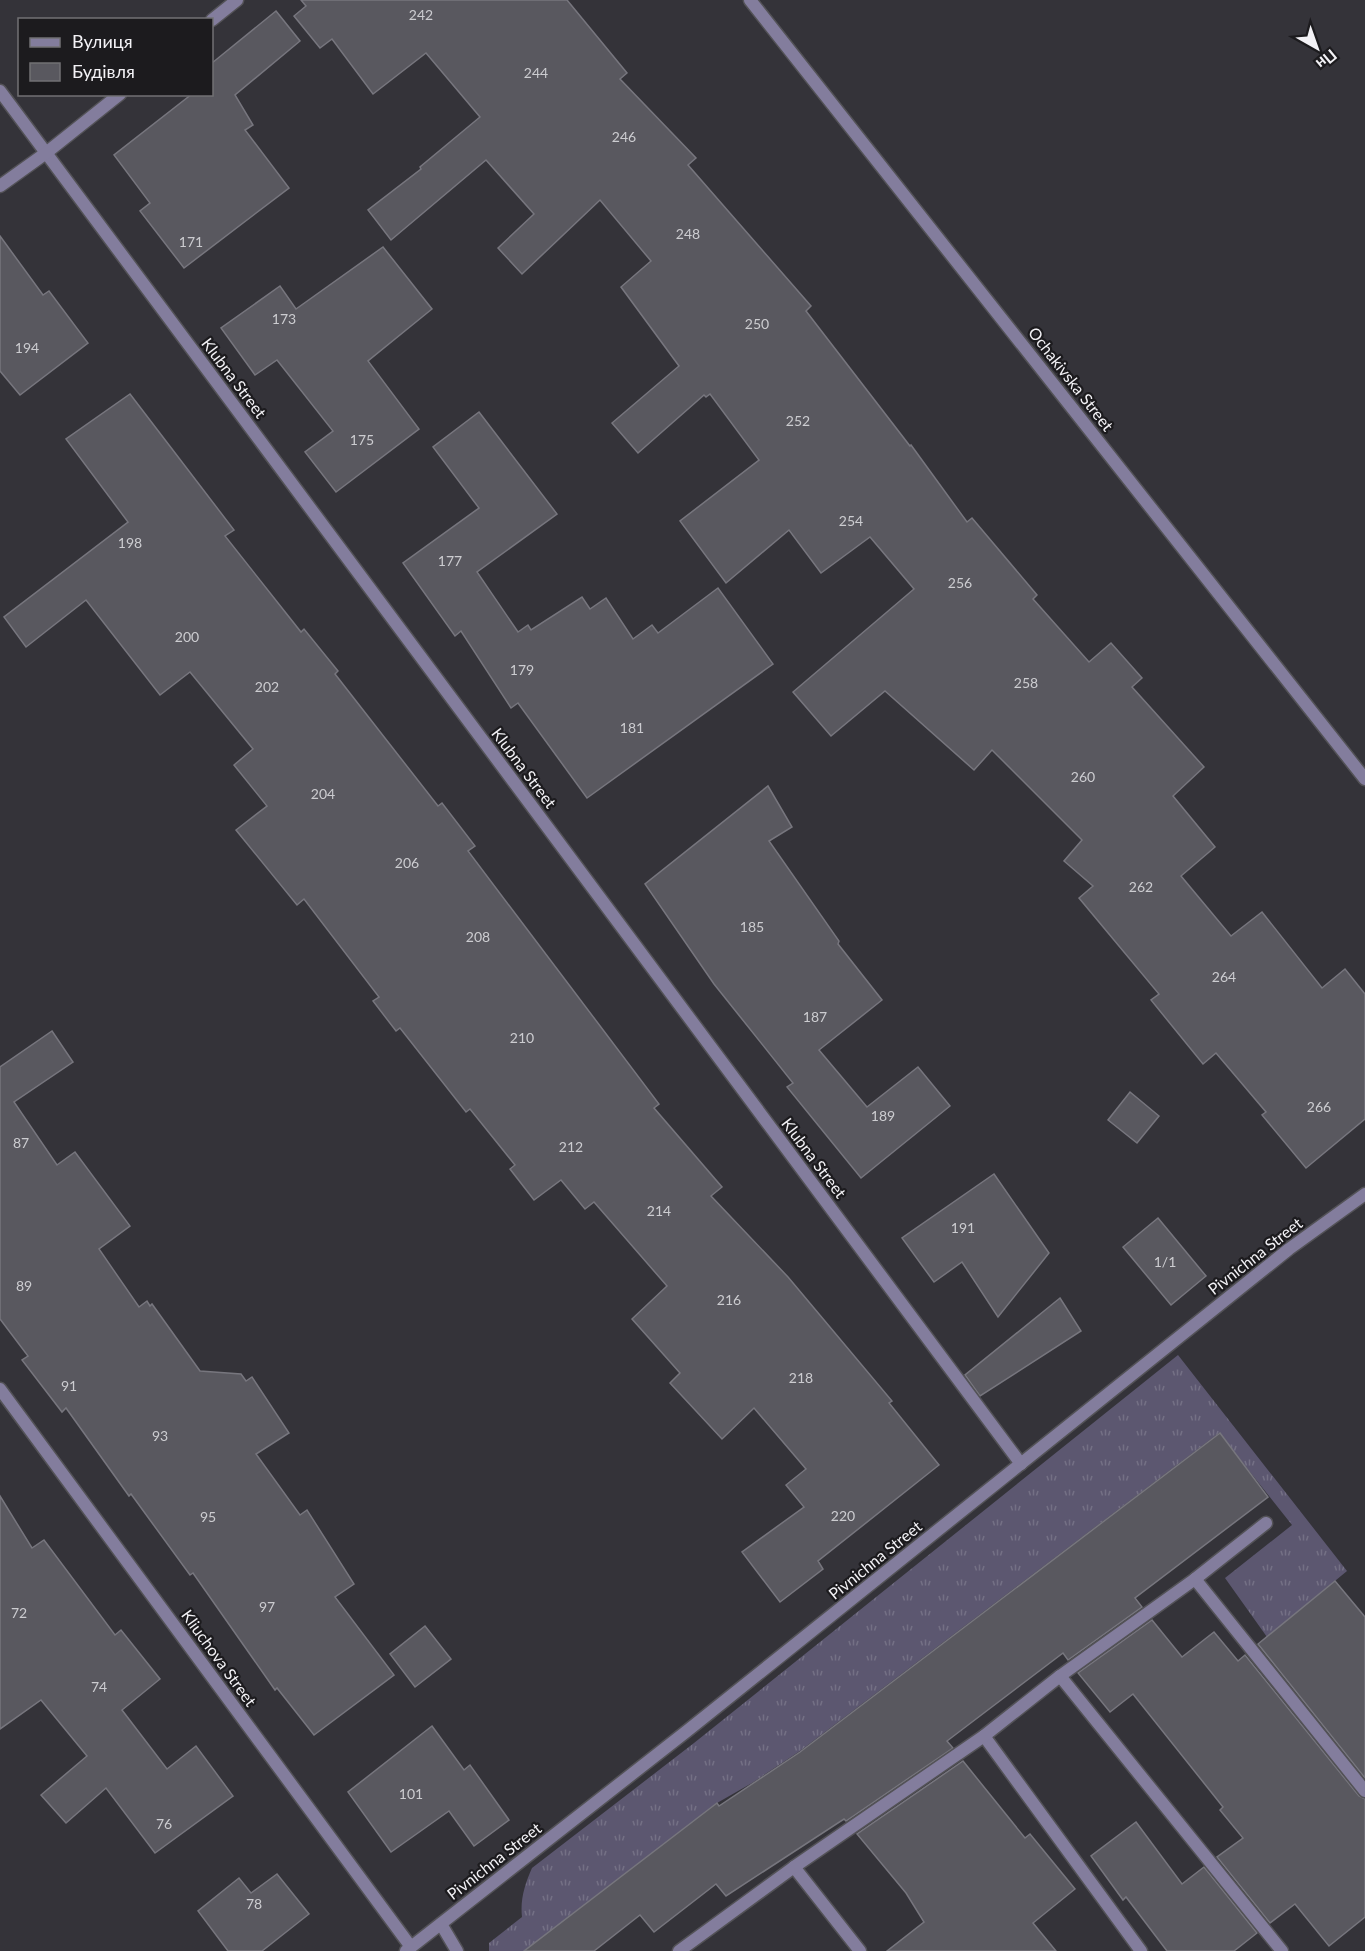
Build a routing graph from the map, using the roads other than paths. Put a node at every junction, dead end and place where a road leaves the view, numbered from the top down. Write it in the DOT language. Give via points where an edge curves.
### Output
graph roads {
  1 [pos="237,0"];
  2 [pos="750,0"];
  3 [pos="213,20"];
  4 [pos="0,91"];
  5 [pos="117,96"];
  6 [pos="46,153"];
  7 [pos="0,186"];
  8 [pos="1365,779"];
  9 [pos="1365,1194"];
  10 [pos="0,1389"];
  11 [pos="1021,1464"];
  12 [pos="1266,1523"];
  13 [pos="1195,1579"];
  14 [pos="1060,1676"];
  15 [pos="984,1736"];
  16 [pos="1365,1791"];
  17 [pos="794,1867"];
  18 [pos="441,1924"];
  19 [pos="408,1949"];
  20 [pos="457,1951"];
  21 [pos="680,1951"];
  22 [pos="860,1951"];
  23 [pos="1141,1951"];
  24 [pos="1282,1951"];
  1 -- 3 [label="street"];
  2 -- 8 [label="street, Ochakivska Street"];
  4 -- 6 [label="street, Klubna Street"];
  5 -- 6 [label="street"];
  6 -- 7 [label="street"];
  6 -- 11 [label="street, Klubna Street"];
  9 -- 11 [label="street, Pivnichna Street" via="1289,1249"];
  10 -- 19 [label="street, Kliuchova Street"];
  11 -- 18 [label="street, Pivnichna Street"];
  12 -- 13 [label="street"];
  13 -- 14 [label="street"];
  13 -- 16 [label="street"];
  14 -- 15 [label="street"];
  14 -- 24 [label="street"];
  15 -- 17 [label="street"];
  15 -- 23 [label="street"];
  17 -- 21 [label="street"];
  17 -- 22 [label="street"];
  18 -- 19 [label="street, Pivnichna Street"];
  18 -- 20 [label="street"];
}
